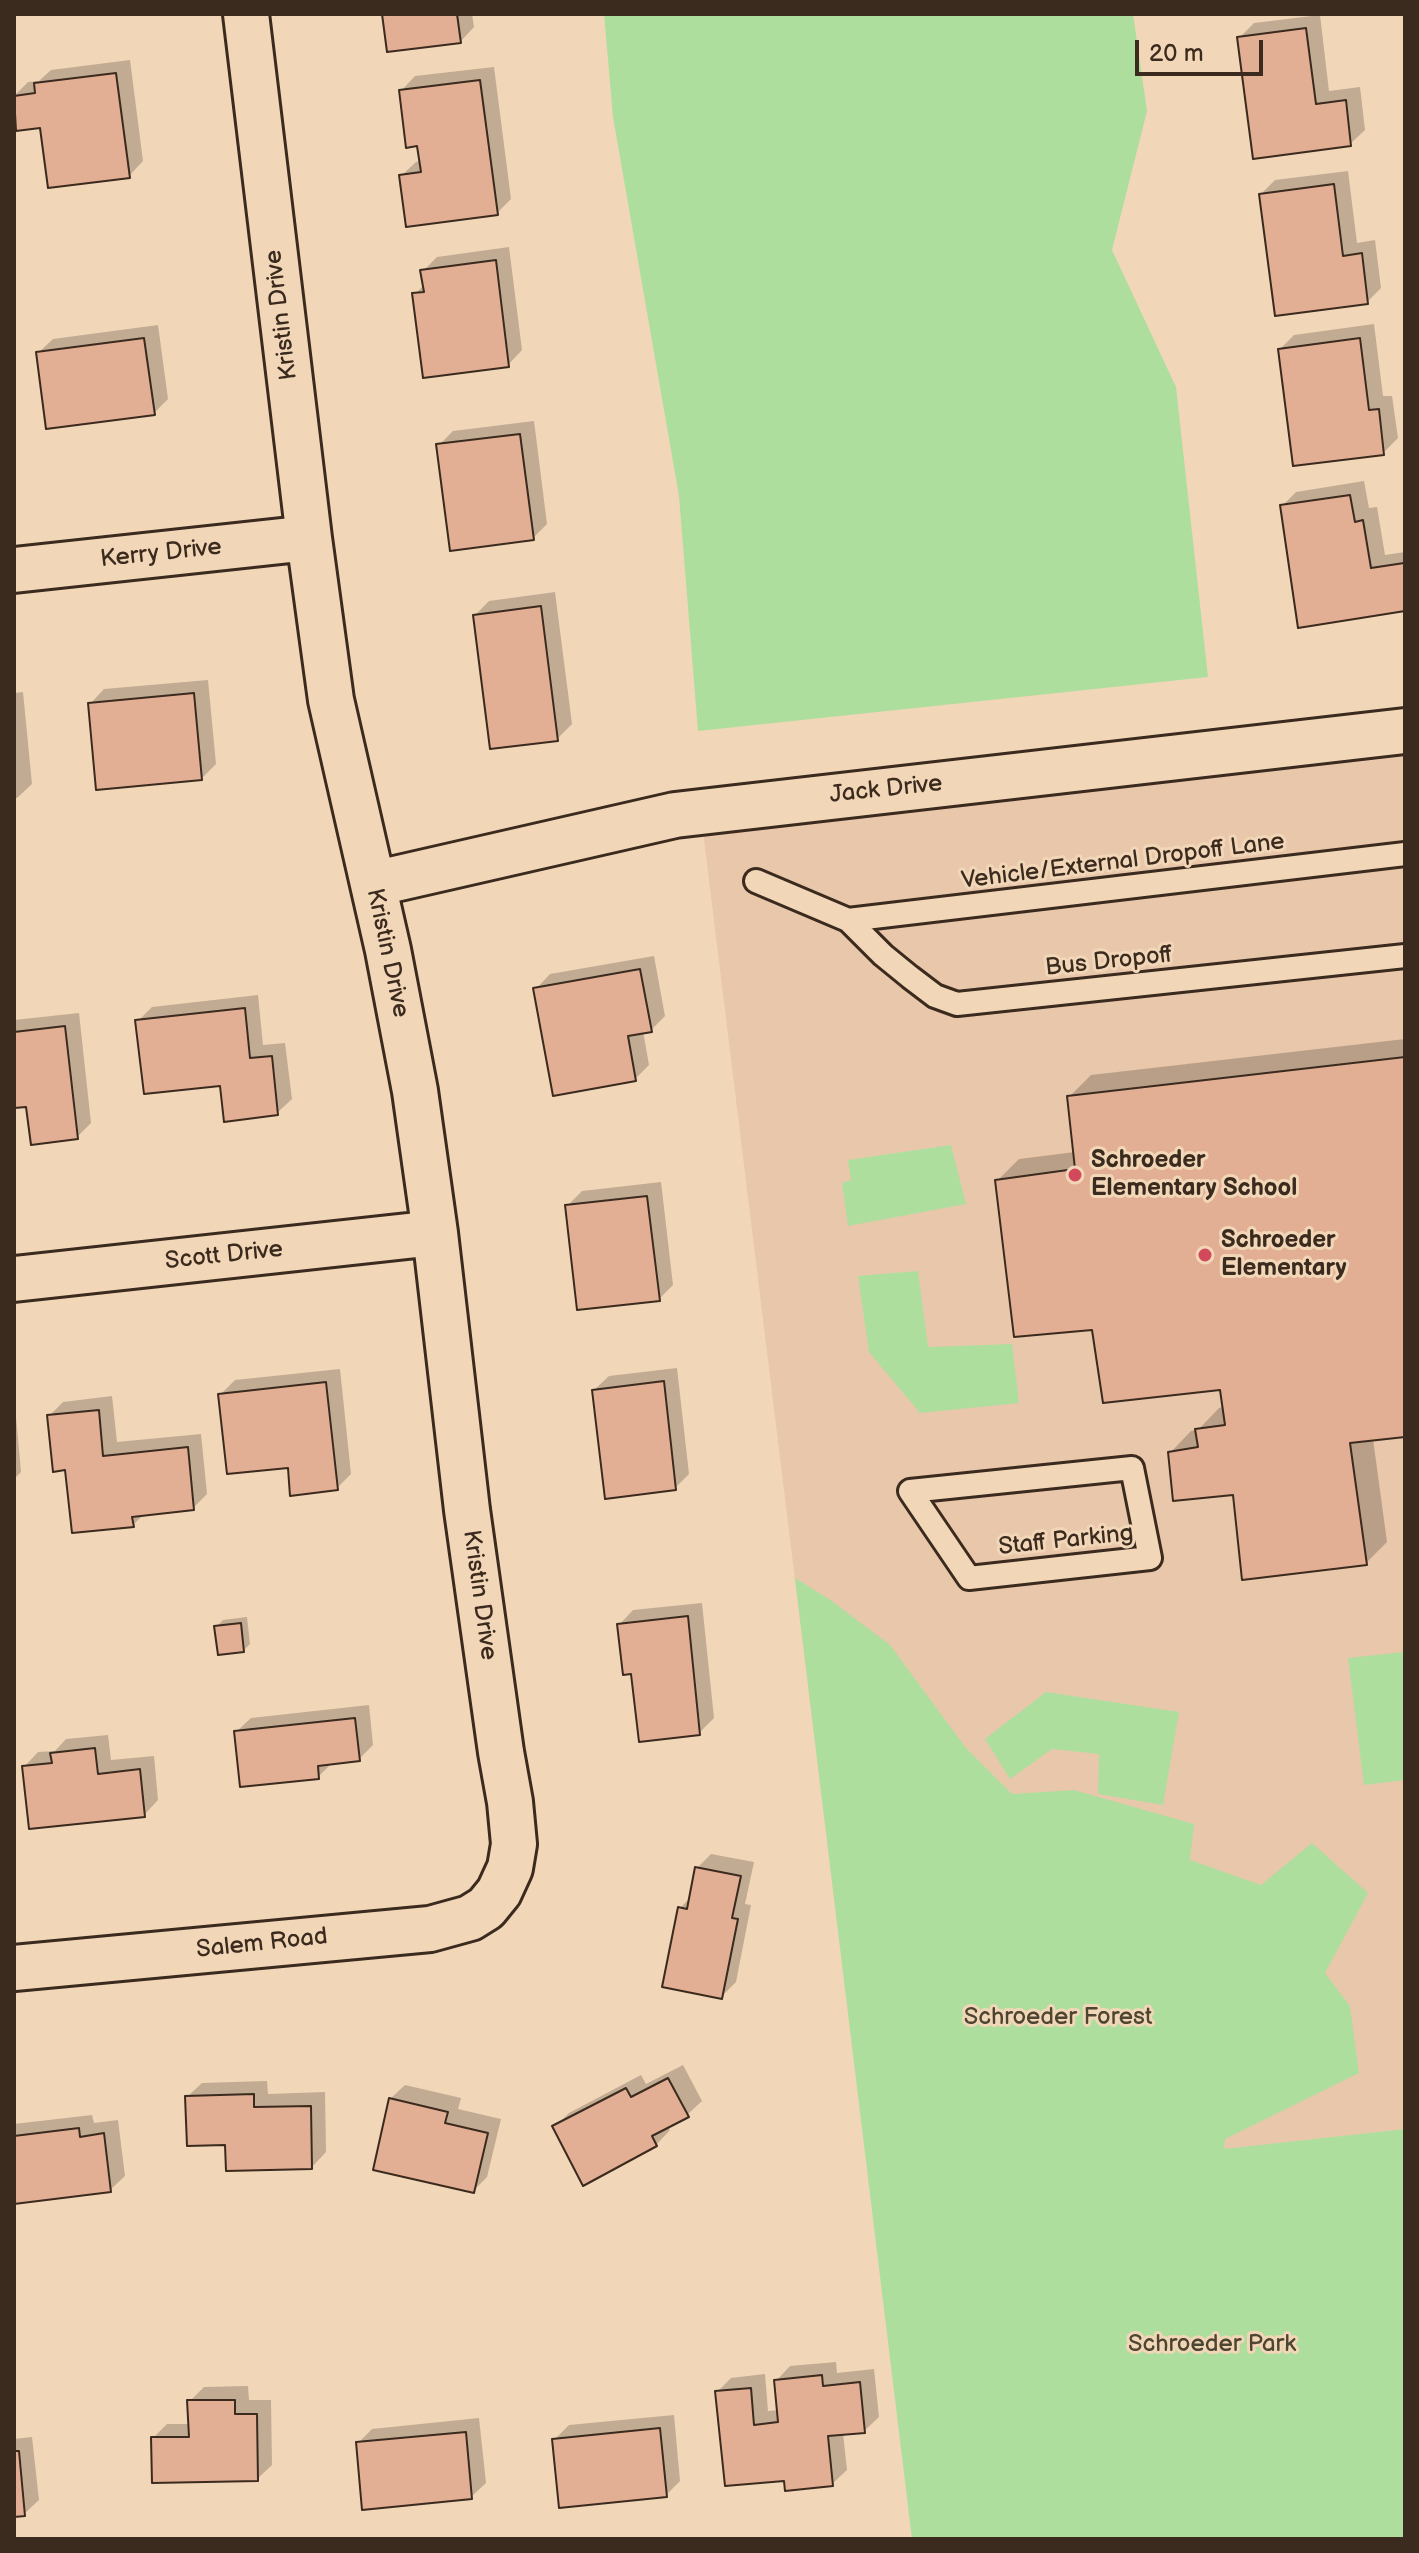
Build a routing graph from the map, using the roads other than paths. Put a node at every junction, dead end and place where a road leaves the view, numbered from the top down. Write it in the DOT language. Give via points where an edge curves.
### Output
graph roads {
  1 [pos="246,14"];
  2 [pos="309,538"];
  3 [pos="14,570"];
  4 [pos="1405,731"];
  5 [pos="1405,854"];
  6 [pos="756,881"];
  7 [pos="373,884"];
  8 [pos="848,920"];
  9 [pos="1405,956"];
  10 [pos="435,1233"];
  11 [pos="14,1279"];
  12 [pos="910,1491"];
  13 [pos="499,1892"];
  14 [pos="14,1968"];
  1 -- 2 [label="street, Kristin Drive"];
  2 -- 3 [label="street, Kerry Drive"];
  2 -- 7 [label="street, Kristin Drive" via="331,700"];
  4 -- 7 [label="street, Jack Drive" via="675,815"];
  5 -- 8 [label="lane, Vehicle/External Dropoff Lane"];
  6 -- 8 [label="lane"];
  7 -- 10 [label="street, Kristin Drive" via="415,1091"];
  8 -- 9 [label="lane, Bus Dropoff" via="910,977 935,996 957,1004"];
  10 -- 11 [label="street, Scott Drive"];
  10 -- 13 [label="street, Kristin Drive" via="467,1510 510,1802 514,1844"];
  12 -- 12 [label="lane, Staff Parking" via="969,1578 1150,1558 1132,1468"];
  13 -- 14 [label="street, Salem Road" via="470,1918 430,1929"];
}
